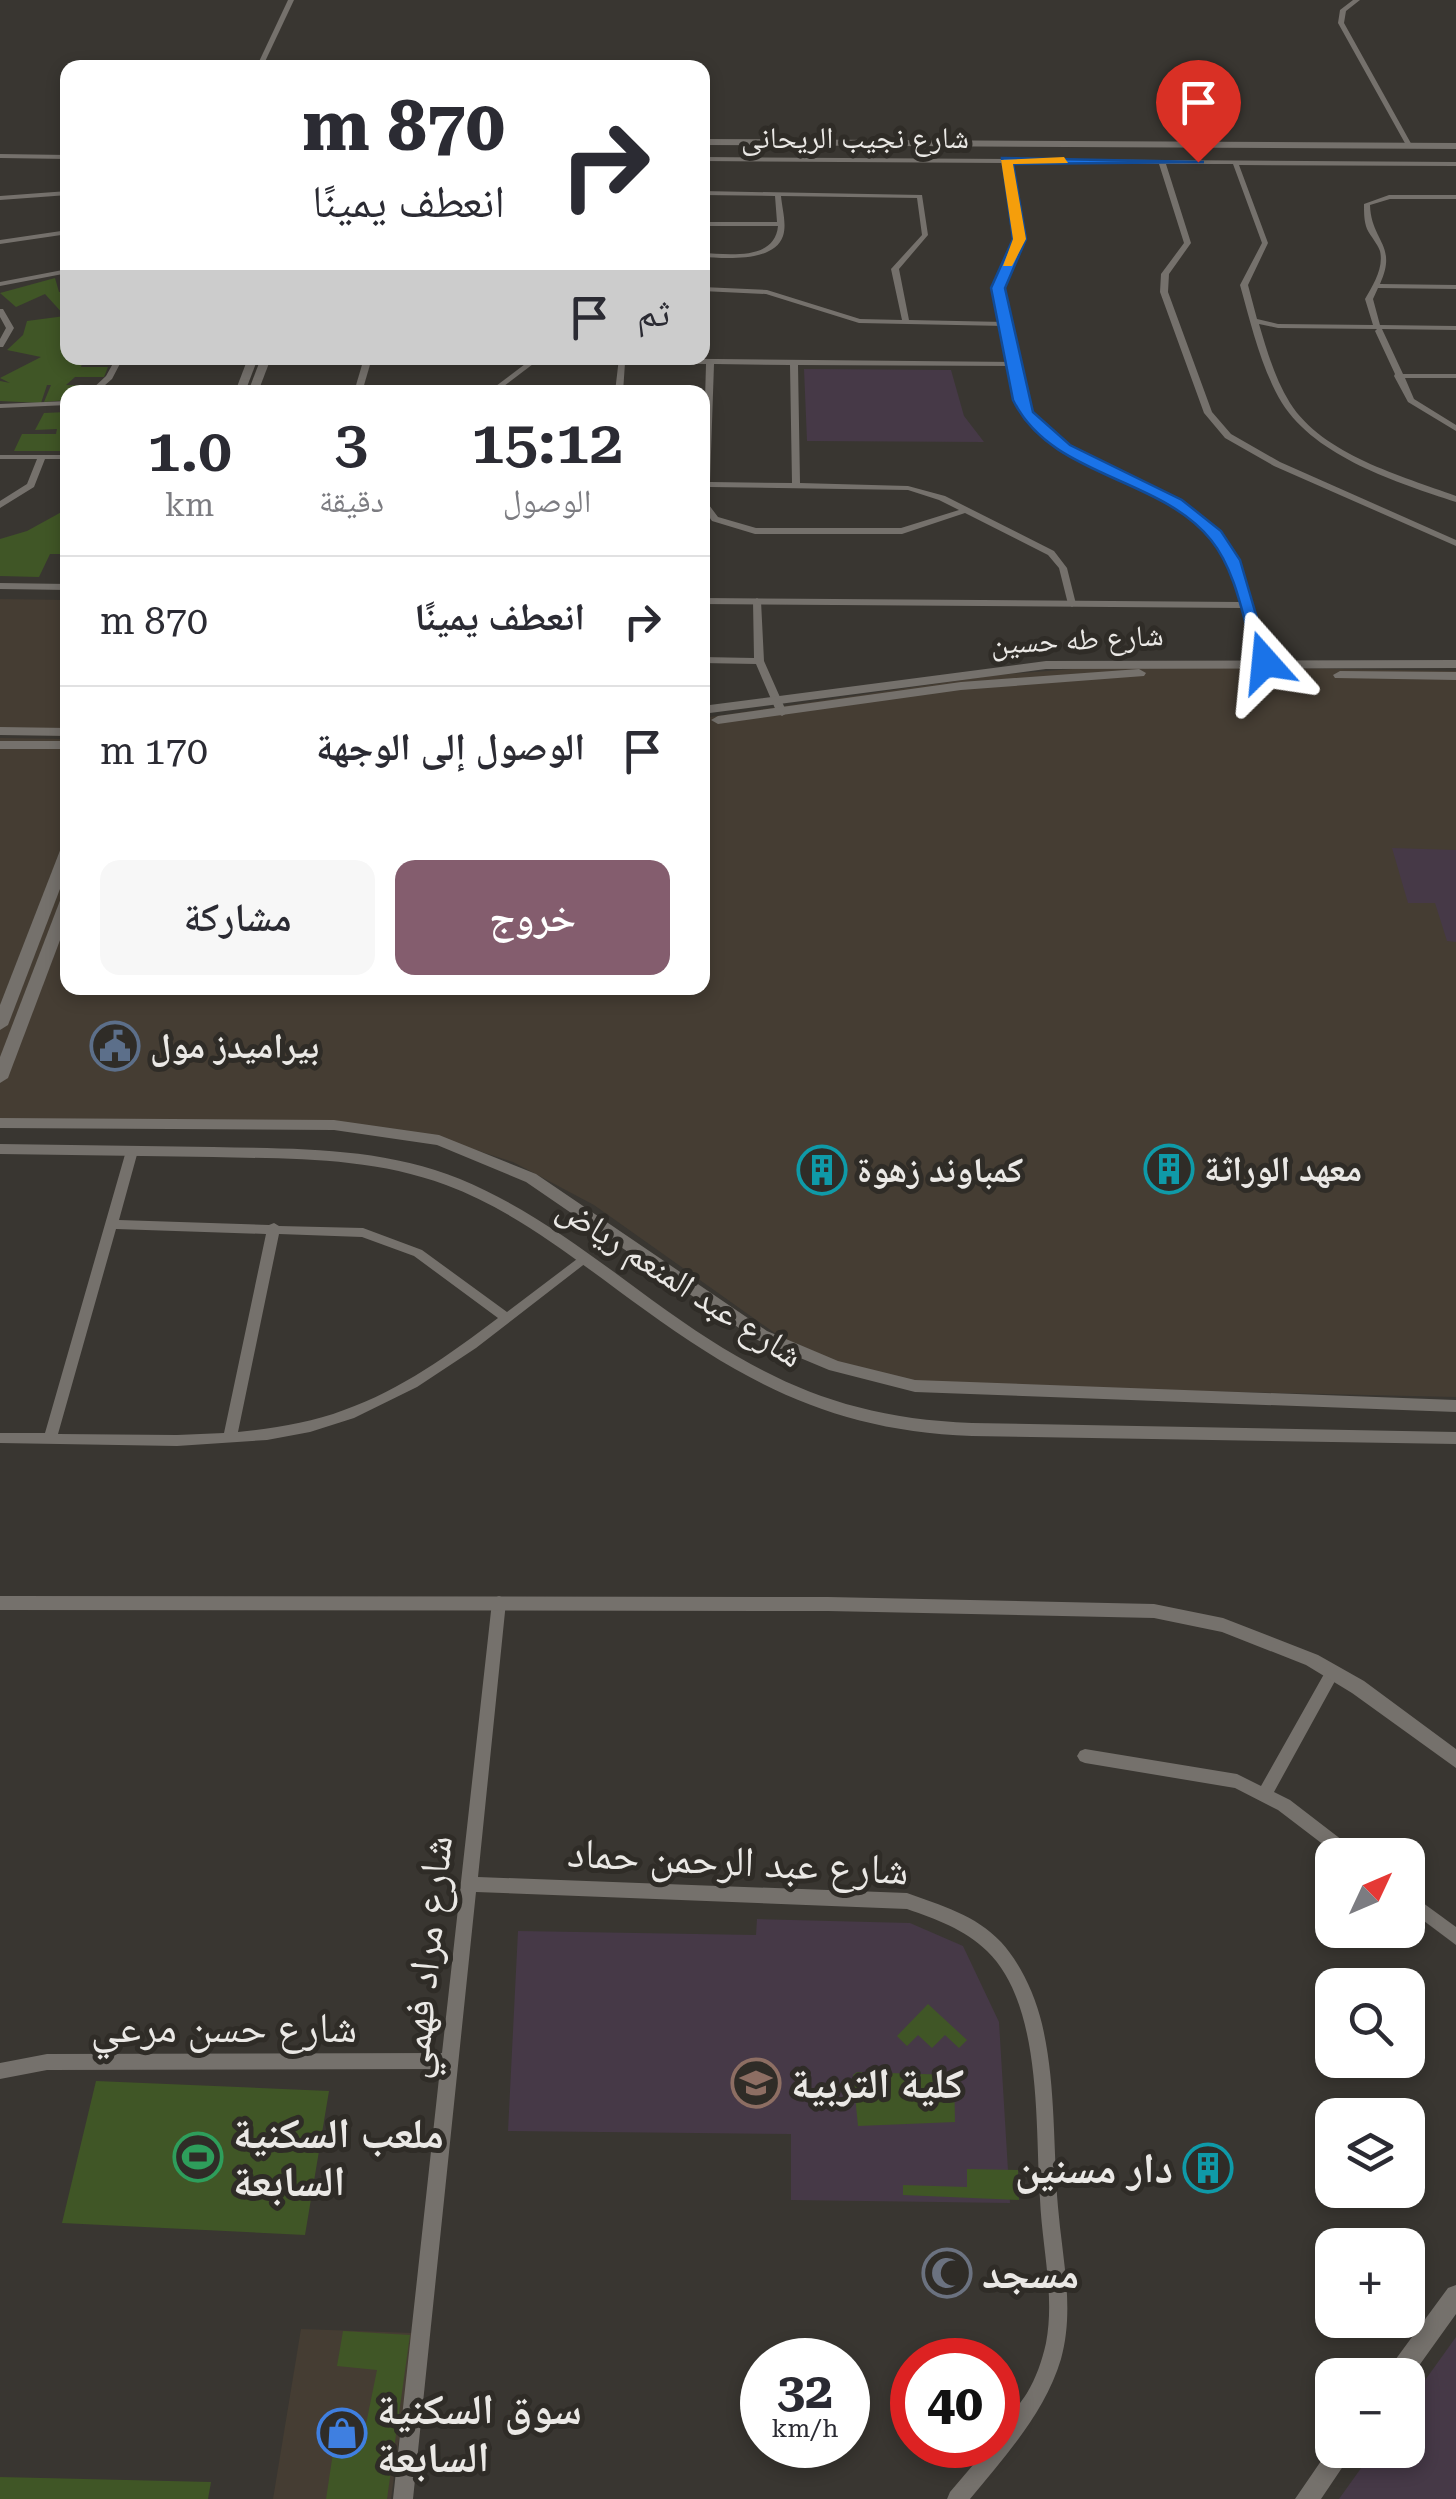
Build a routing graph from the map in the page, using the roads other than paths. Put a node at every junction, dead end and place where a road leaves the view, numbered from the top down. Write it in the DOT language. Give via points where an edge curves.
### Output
graph roads {
  1 [pos="291,0"];
  2 [pos="1357,0"];
  3 [pos="263,60"];
  4 [pos="1410,145"];
  5 [pos="710,146"];
  6 [pos="710,146"];
  7 [pos="1456,149"];
  8 [pos="0,156"];
  9 [pos="60,157"];
  10 [pos="710,159"];
  11 [pos="1006,160"];
  12 [pos="1162,162"];
  13 [pos="1235,162"];
  14 [pos="1456,164"];
  15 [pos="60,194"];
  16 [pos="710,194"];
  17 [pos="778,194"];
  18 [pos="0,198"];
  19 [pos="1456,198"];
  20 [pos="710,224"];
  21 [pos="779,224"];
  22 [pos="60,233"];
  23 [pos="0,242"];
  24 [pos="710,255"];
  25 [pos="60,273"];
  26 [pos="0,284"];
  27 [pos="1378,286"];
  28 [pos="1456,287"];
  29 [pos="710,289"];
  30 [pos="0,310"];
  31 [pos="906,322"];
  32 [pos="1256,322"];
  33 [pos="1006,324"];
  34 [pos="1378,329"];
  35 [pos="1456,330"];
  36 [pos="1260,334"];
  37 [pos="0,345"];
  38 [pos="710,362"];
  39 [pos="794,362"];
  40 [pos="1013,364"];
  41 [pos="116,365"];
  42 [pos="528,365"];
  43 [pos="1398,376"];
  44 [pos="1456,376"];
  45 [pos="101,385"];
  46 [pos="501,385"];
  47 [pos="60,403"];
  48 [pos="0,406"];
  49 [pos="1456,429"];
  50 [pos="0,457"];
  51 [pos="42,457"];
  52 [pos="60,457"];
  53 [pos="710,484"];
  54 [pos="796,485"];
  55 [pos="1456,499"];
  56 [pos="0,505"];
  57 [pos="966,510"];
  58 [pos="710,513"];
  59 [pos="1456,543"];
  60 [pos="0,586"];
  61 [pos="60,587"];
  62 [pos="710,591"];
  63 [pos="0,596"];
  64 [pos="60,596"];
  65 [pos="1071,599"];
  66 [pos="710,601"];
  67 [pos="757,601"];
  68 [pos="1245,601"];
  69 [pos="710,660"];
  70 [pos="759,661"];
  71 [pos="1456,664"];
  72 [pos="1267,668"];
  73 [pos="1456,676"];
  74 [pos="778,707"];
  75 [pos="710,710"];
  76 [pos="710,720"];
  77 [pos="0,731"];
  78 [pos="60,732"];
  79 [pos="0,744"];
  80 [pos="60,745"];
  81 [pos="60,869"];
  82 [pos="60,919"];
  83 [pos="0,1025"];
  84 [pos="0,1078"];
  85 [pos="0,1123"];
  86 [pos="0,1149"];
  87 [pos="132,1151"];
  88 [pos="112,1224"];
  89 [pos="274,1227"];
  90 [pos="585,1259"];
  91 [pos="504,1317"];
  92 [pos="1456,1406"];
  93 [pos="230,1437"];
  94 [pos="0,1438"];
  95 [pos="50,1438"];
  96 [pos="1456,1438"];
  97 [pos="499,1602"];
  98 [pos="0,1603"];
  99 [pos="1333,1672"];
  100 [pos="1085,1756"];
  101 [pos="1456,1760"];
  102 [pos="1265,1794"];
  103 [pos="1326,1838"];
  104 [pos="469,1884"];
  105 [pos="1425,1913"];
  106 [pos="1456,1938"];
  107 [pos="448,2061"];
  108 [pos="0,2071"];
  109 [pos="1456,2296"];
  110 [pos="1410,2358"];
  111 [pos="1329,2468"];
  112 [pos="403,2499"];
  113 [pos="957,2499"];
  114 [pos="1306,2499"];
  1 -- 3 [label="street"];
  2 -- 4 [label="street" via="1343,10 1341,23"];
  4 -- 5 [label="main road"];
  4 -- 7 [label="main road"];
  6 -- 7 [label="main road"];
  8 -- 9 [label="street"];
  10 -- 11 [label="street, شارع نجيب الريحانى"];
  11 -- 12 [label="street"];
  11 -- 33 [label="street" via="1020,239 998,284"];
  12 -- 13 [label="street"];
  12 -- 59 [label="street" via="1188,243 1165,274 1164,292 1208,413 1247,449"];
  13 -- 14 [label="street"];
  13 -- 32 [label="street" via="1266,243 1244,280"];
  15 -- 18 [label="street"];
  16 -- 17 [label="street"];
  17 -- 21 [label="street"];
  17 -- 31 [label="street" via="921,197 924,236 895,269"];
  19 -- 27 [label="street" via="1389,197 1367,204 1386,260"];
  20 -- 21 [label="street"];
  21 -- 24 [label="street" via="778,241 766,249"];
  22 -- 23 [label="street"];
  25 -- 26 [label="street"];
  27 -- 28 [label="street"];
  27 -- 34 [label="street" via="1368,304"];
  29 -- 31 [label="street" via="766,292 846,318"];
  30 -- 37 [label="street" via="10,328"];
  31 -- 33 [label="street"];
  32 -- 34 [label="street"];
  32 -- 36 [label="street"];
  33 -- 40 [label="street"];
  34 -- 35 [label="street"];
  34 -- 36 [label="street"];
  34 -- 43 [label="street"];
  36 -- 55 [label="street" via="1286,403 1306,427 1360,460"];
  38 -- 39 [label="street"];
  39 -- 40 [label="street"];
  39 -- 54 [label="street"];
  40 -- 68 [label="street" via="1023,408 1042,432 1204,523 1224,546"];
  41 -- 45 [label="street"];
  42 -- 46 [label="street"];
  43 -- 44 [label="street"];
  43 -- 49 [label="street" via="1418,407"];
  47 -- 48 [label="street"];
  50 -- 51 [label="street"];
  51 -- 52 [label="street"];
  51 -- 56 [label="street" via="27,490"];
  53 -- 54 [label="street"];
  54 -- 57 [label="street" via="895,486"];
  57 -- 58 [label="street" via="902,530 755,531"];
  57 -- 65 [label="street" via="1051,553"];
  60 -- 61 [label="street"];
  62 -- 65 [label="street"];
  63 -- 64 [label="street"];
  65 -- 67 [label="street"];
  65 -- 68 [label="street"];
  66 -- 67 [label="street"];
  67 -- 70 [label="street"];
  68 -- 72 [label="street"];
  69 -- 70 [label="street"];
  70 -- 74 [label="street"];
  71 -- 72 [label="main road, شارع طه حسين"];
  72 -- 73 [label="main road, شارع طه حسين"];
  72 -- 74 [label="main road, شارع طه حسين" via="1031,679"];
  74 -- 75 [label="main road, شارع طه حسين"];
  74 -- 76 [label="main road, شارع طه حسين"];
  77 -- 78 [label="main road"];
  79 -- 80 [label="main road"];
  81 -- 83 [label="main road"];
  82 -- 84 [label="main road"];
  85 -- 92 [label="street, شارع عبد المنعم رياض" via="334,1125 439,1140 531,1178 761,1335 835,1366 915,1386"];
  86 -- 87 [label="street, شارع عبد المنعم رياض"];
  87 -- 88 [label="street"];
  87 -- 90 [label="street, شارع عبد المنعم رياض" via="326,1154 418,1168 500,1200"];
  88 -- 89 [label="street"];
  88 -- 95 [label="street"];
  89 -- 91 [label="street" via="348,1230 401,1244"];
  89 -- 93 [label="street"];
  90 -- 91 [label="street"];
  90 -- 96 [label="street, شارع عبد المنعم رياض" via="756,1375 883,1424 940,1432"];
  91 -- 93 [label="street" via="362,1409 299,1430"];
  93 -- 95 [label="street"];
  94 -- 95 [label="street"];
  97 -- 98 [label="street"];
  97 -- 99 [label="street" via="1154,1612 1246,1632"];
  97 -- 104 [label="street, شارع مراد فهمي"];
  99 -- 101 [label="street"];
  99 -- 102 [label="street"];
  100 -- 102 [label="street" via="1222,1777"];
  102 -- 103 [label="street"];
  104 -- 107 [label="street, شارع مراد فهمي"];
  104 -- 113 [label="street, شارع عبد الرحمن حماد" via="907,1901 949,1912 1000,1950 1025,1989 1037,2036 1059,2294 1051,2359 1039,2391"];
  105 -- 106 [label="street"];
  107 -- 108 [label="street, شارع حسن مرعي" via="47,2062"];
  107 -- 112 [label="street, شارع مراد فهمي"];
  109 -- 110 [label="street"];
  111 -- 114 [label="street"];
}
